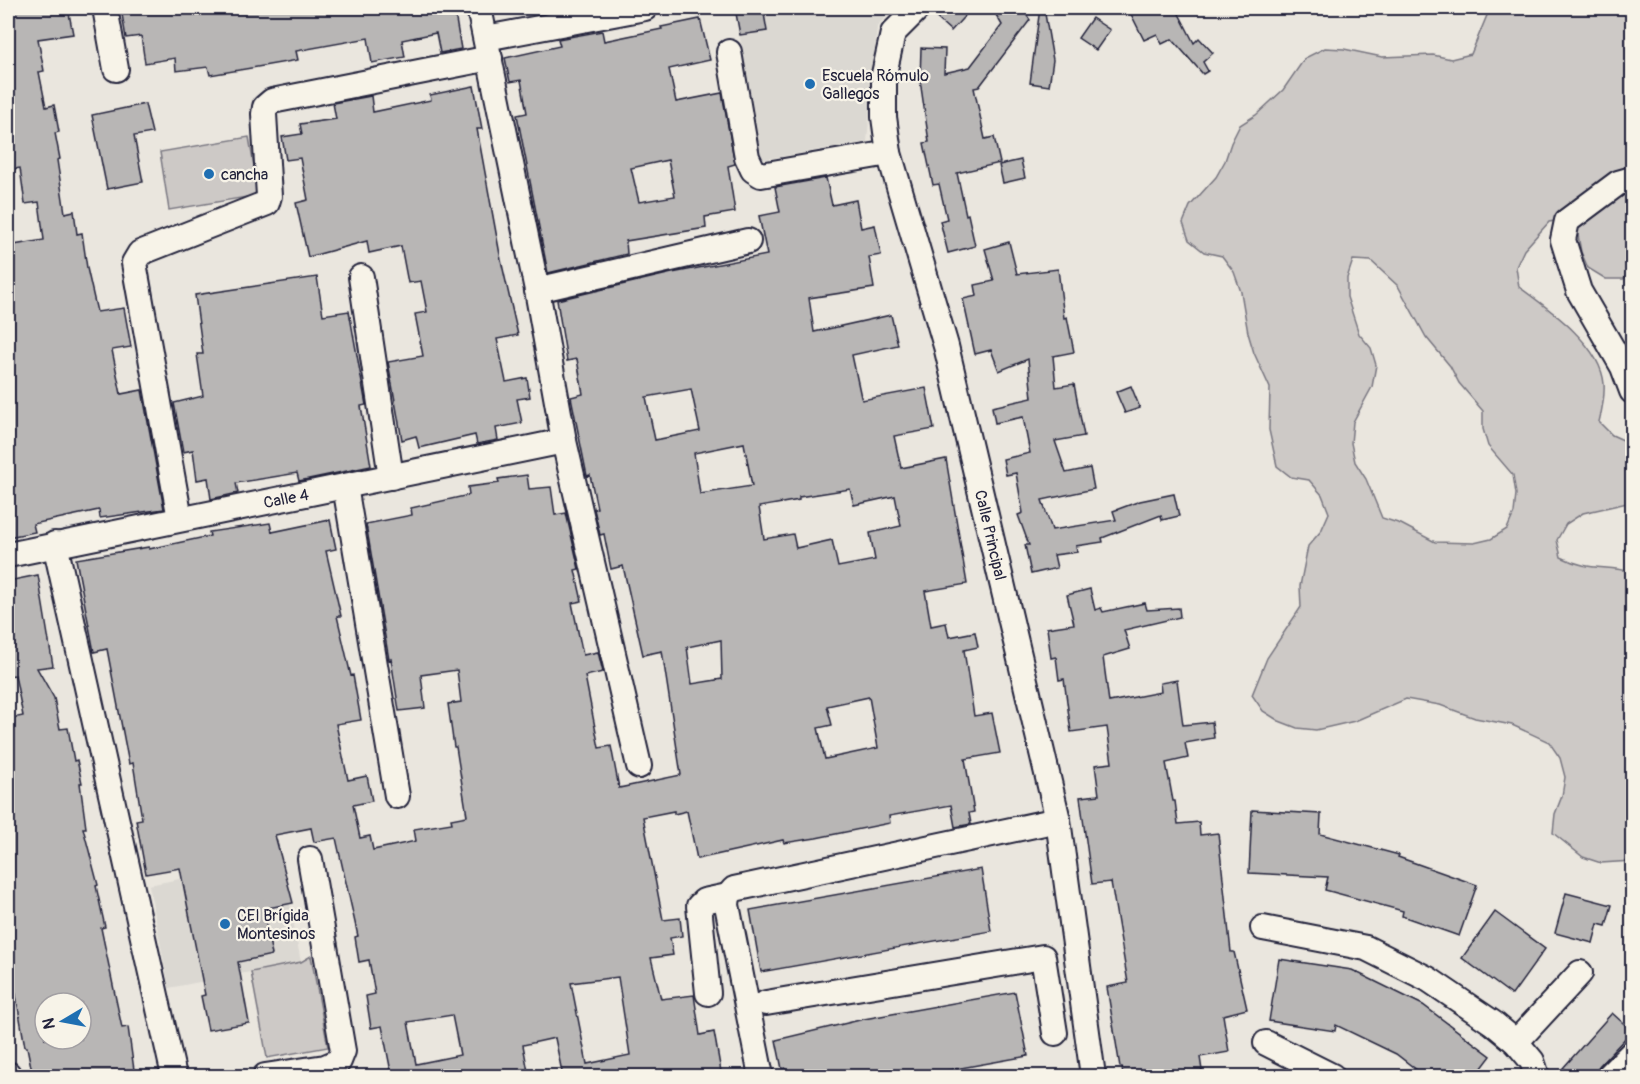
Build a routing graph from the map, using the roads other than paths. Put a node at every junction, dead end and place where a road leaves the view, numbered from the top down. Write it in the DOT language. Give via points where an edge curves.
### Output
graph roads {
  1 [pos="105,8"];
  2 [pos="479,8"];
  3 [pos="645,8"];
  4 [pos="918,8"];
  5 [pos="488,48"];
  6 [pos="729,52"];
  7 [pos="116,69"];
  8 [pos="889,153"];
  9 [pos="1632,179"];
  10 [pos="748,241"];
  11 [pos="361,277"];
  12 [pos="537,290"];
  13 [pos="1632,391"];
  14 [pos="564,441"];
  15 [pos="391,477"];
  16 [pos="345,486"];
  17 [pos="180,519"];
  18 [pos="55,544"];
  19 [pos="8,555"];
  20 [pos="639,766"];
  21 [pos="397,796"];
  22 [pos="1058,820"];
  23 [pos="309,859"];
  24 [pos="728,896"];
  25 [pos="1263,928"];
  26 [pos="1076,951"];
  27 [pos="1042,957"];
  28 [pos="1580,973"];
  29 [pos="708,993"];
  30 [pos="766,1004"];
  31 [pos="1055,1033"];
  32 [pos="1516,1042"];
  33 [pos="1266,1043"];
  34 [pos="1632,1053"];
  35 [pos="174,1077"];
  36 [pos="265,1077"];
  37 [pos="760,1077"];
  38 [pos="1093,1077"];
  39 [pos="1332,1077"];
  40 [pos="1538,1077"];
  41 [pos="1609,1077"];
  1 -- 7 [label="street"];
  2 -- 5 [label="street"];
  3 -- 5 [label="street"];
  4 -- 8 [label="street, Calle Principal" via="893,33 884,74"];
  5 -- 12 [label="street"];
  5 -- 17 [label="street" via="272,101 264,114 267,203 140,253 134,263"];
  6 -- 8 [label="street" via="747,157 753,170 761,175"];
  8 -- 22 [label="street, Calle Principal" via="946,346"];
  9 -- 13 [label="street" via="1618,183 1567,221 1563,240 1579,291 1623,367"];
  10 -- 12 [label="street"];
  11 -- 15 [label="street"];
  12 -- 14 [label="street"];
  14 -- 15 [label="street, Calle 4"];
  14 -- 20 [label="street"];
  15 -- 16 [label="street, Calle 4"];
  16 -- 17 [label="street, Calle 4"];
  16 -- 21 [label="street"];
  17 -- 18 [label="street, Calle 4"];
  18 -- 19 [label="street, Calle 4"];
  18 -- 35 [label="street"];
  22 -- 24 [label="street" via="734,889"];
  22 -- 26 [label="street, Calle Principal"];
  23 -- 36 [label="street" via="343,1052 339,1061 325,1067"];
  24 -- 29 [label="street" via="704,901 699,906"];
  24 -- 37 [label="street"];
  25 -- 32 [label="street" via="1366,948 1428,979"];
  26 -- 27 [label="street"];
  26 -- 38 [label="street, Calle Principal"];
  27 -- 30 [label="street"];
  27 -- 31 [label="street"];
  28 -- 32 [label="street"];
  32 -- 40 [label="street" via="1532,1061"];
  33 -- 39 [label="street"];
  34 -- 41 [label="street"];
}
